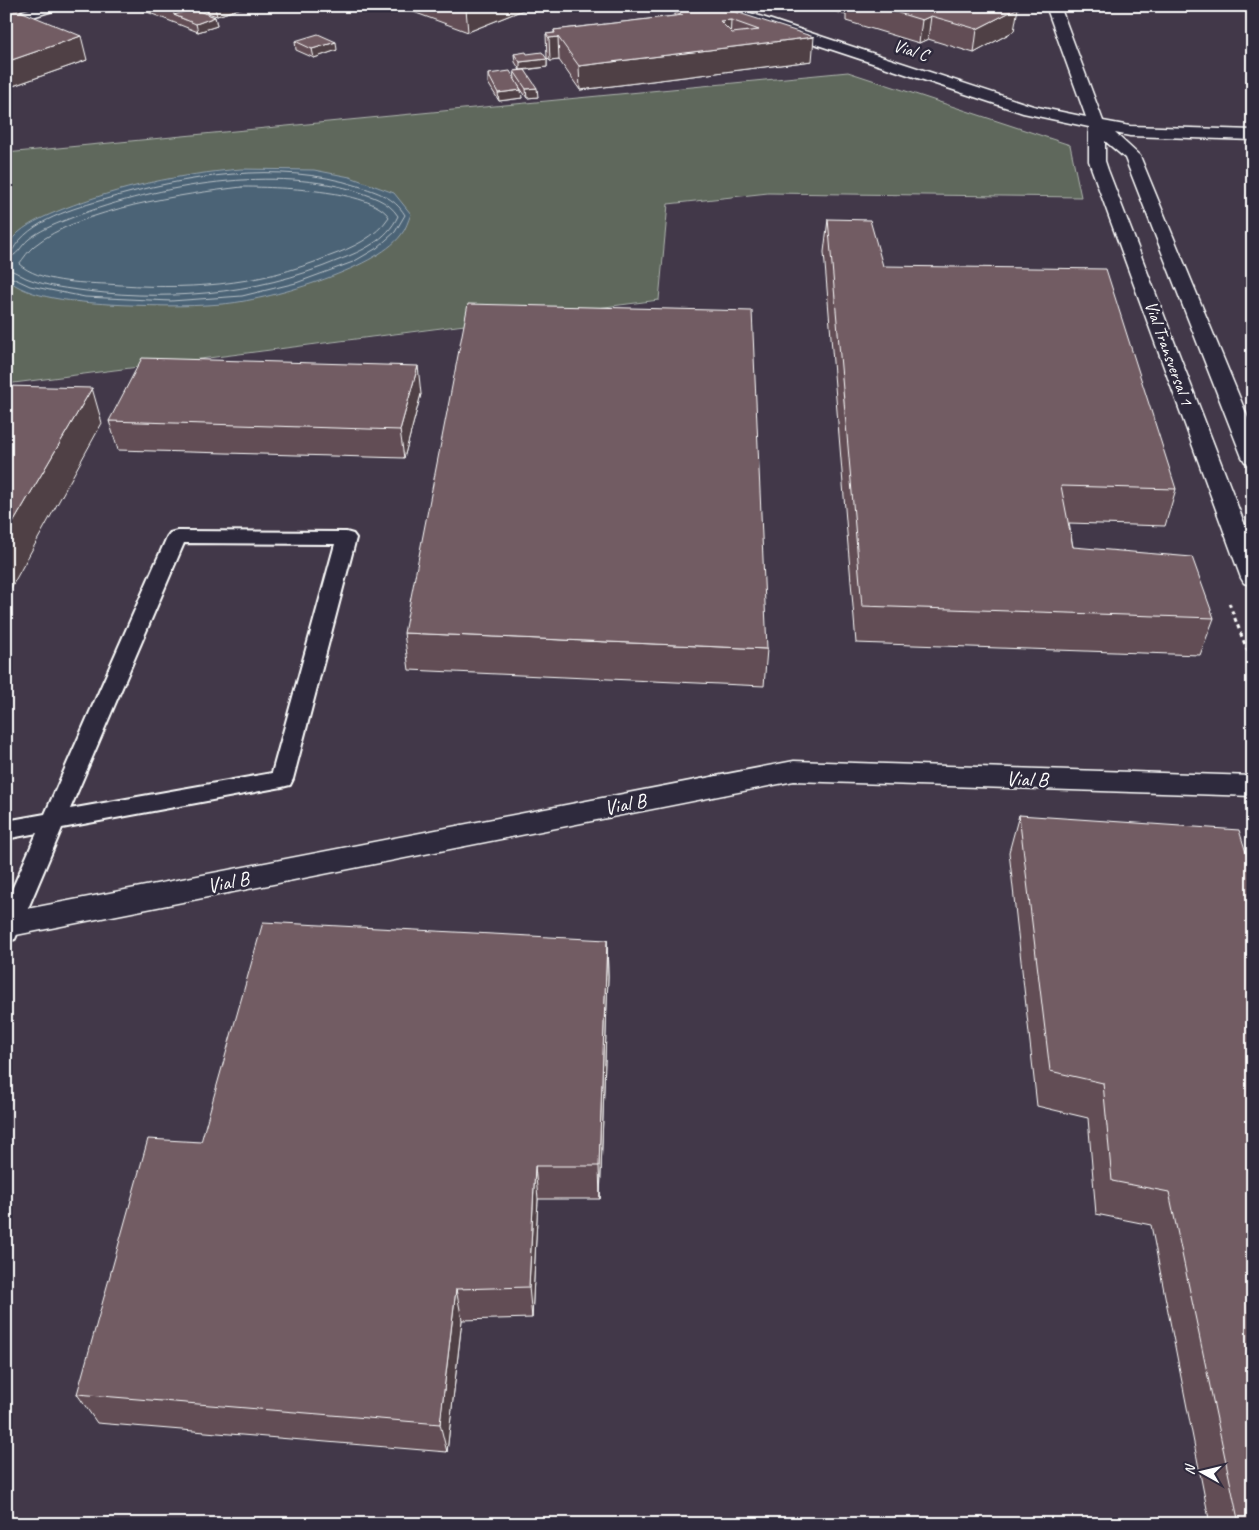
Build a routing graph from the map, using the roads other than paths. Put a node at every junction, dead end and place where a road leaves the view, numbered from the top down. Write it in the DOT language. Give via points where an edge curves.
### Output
graph roads {
  1 [pos="54,6"];
  2 [pos="714,6"];
  3 [pos="1053,6"];
  4 [pos="6,21"];
  5 [pos="1253,122"];
  6 [pos="1097,125"];
  7 [pos="1253,135"];
  8 [pos="1253,457"];
  9 [pos="1253,578"];
  10 [pos="1253,786"];
  11 [pos="54,821"];
  12 [pos="6,830"];
  13 [pos="7,927"];
  1 -- 4 [label="street"];
  2 -- 6 [label="street, Vial C" via="1029,110"];
  3 -- 6 [label="street, Vial Transversal 1"];
  5 -- 6 [label="street, Vial C" via="1145,119"];
  6 -- 7 [label="street, Vial C" via="1130,131"];
  6 -- 8 [label="street, Vial Transversal 1" via="1132,156"];
  6 -- 9 [label="street, Vial Transversal 1" via="1100,170"];
  10 -- 13 [label="street, Vial B" via="794,771"];
  11 -- 11 [label="lane" via="177,536 346,538 282,779"];
  11 -- 12 [label="lane"];
  11 -- 13 [label="lane"];
}
